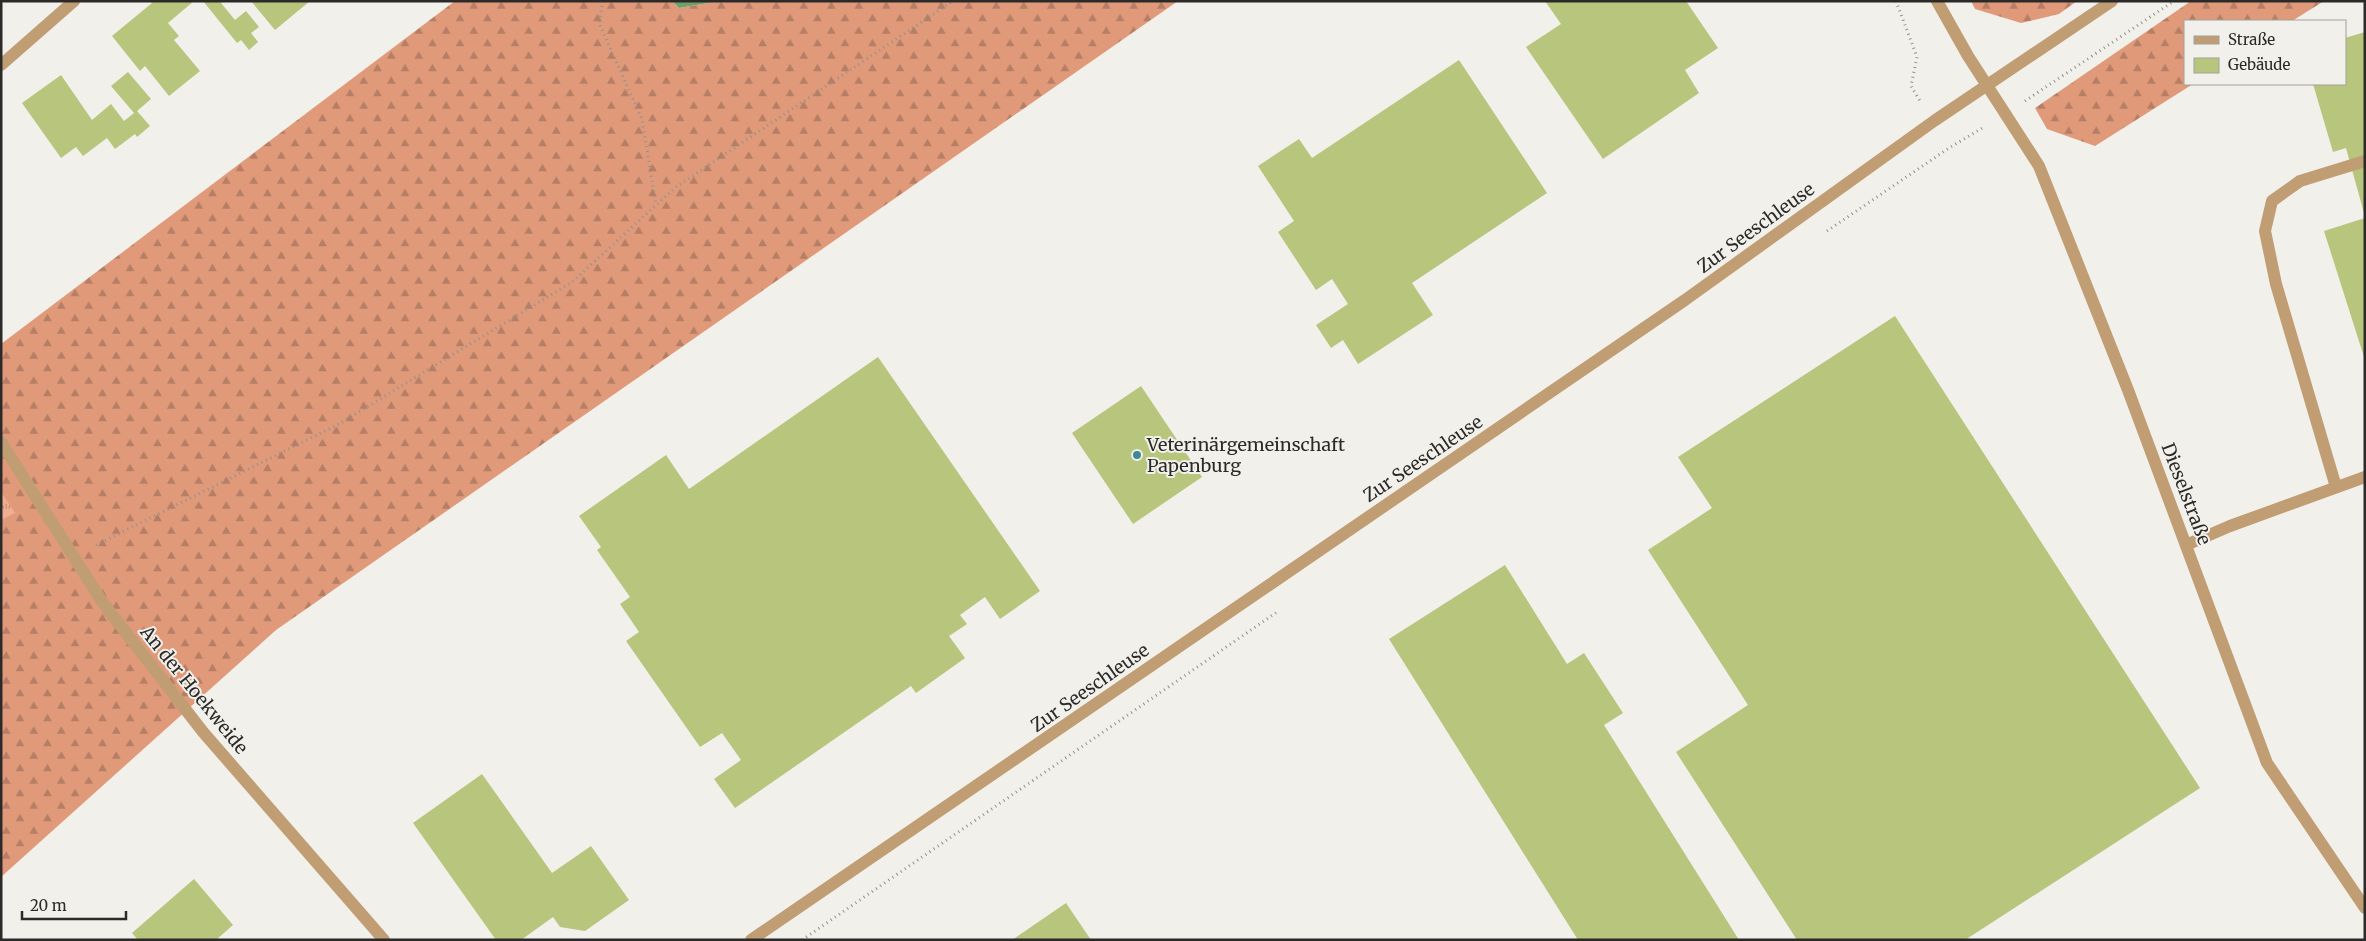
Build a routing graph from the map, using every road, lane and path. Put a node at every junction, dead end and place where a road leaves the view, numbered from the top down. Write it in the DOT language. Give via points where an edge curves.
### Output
graph roads {
  1 [pos="74,1"];
  2 [pos="604,1"];
  3 [pos="953,1"];
  4 [pos="1896,1"];
  5 [pos="1937,1"];
  6 [pos="2112,1"];
  7 [pos="2174,1"];
  8 [pos="1,65"];
  9 [pos="1987,85"];
  10 [pos="2006,114"];
  11 [pos="1934,122"];
  12 [pos="2365,161"];
  13 [pos="656,205"];
  14 [pos="1,442"];
  15 [pos="2365,477"];
  16 [pos="2336,487"];
  17 [pos="2186,545"];
  18 [pos="73,556"];
  19 [pos="2365,908"];
  20 [pos="384,940"];
  21 [pos="751,940"];
  1 -- 8 [label="street"];
  2 -- 13 [label="path" via="599,24 642,118"];
  3 -- 13 [label="path" via="676,188"];
  4 -- 11 [label="path" via="1917,57 1911,86"];
  5 -- 9 [label="street, Dieselstraße"];
  6 -- 9 [label="street, Zur Seeschleuse"];
  7 -- 10 [label="path"];
  9 -- 10 [label="street, Dieselstraße"];
  9 -- 11 [label="street, Zur Seeschleuse"];
  10 -- 11 [label="path" via="1949,148"];
  10 -- 17 [label="street, Dieselstraße" via="2038,166 2125,381"];
  11 -- 21 [label="street, Zur Seeschleuse" via="1685,300"];
  12 -- 16 [label="street" via="2300,181 2272,201 2265,231 2276,284"];
  13 -- 18 [label="path" via="572,282 339,424"];
  14 -- 18 [label="street, An der Hoekweide"];
  15 -- 16 [label="street"];
  16 -- 17 [label="street"];
  17 -- 19 [label="street, Dieselstraße" via="2267,763"];
  18 -- 20 [label="street, An der Hoekweide" via="103,603 203,732"];
}
